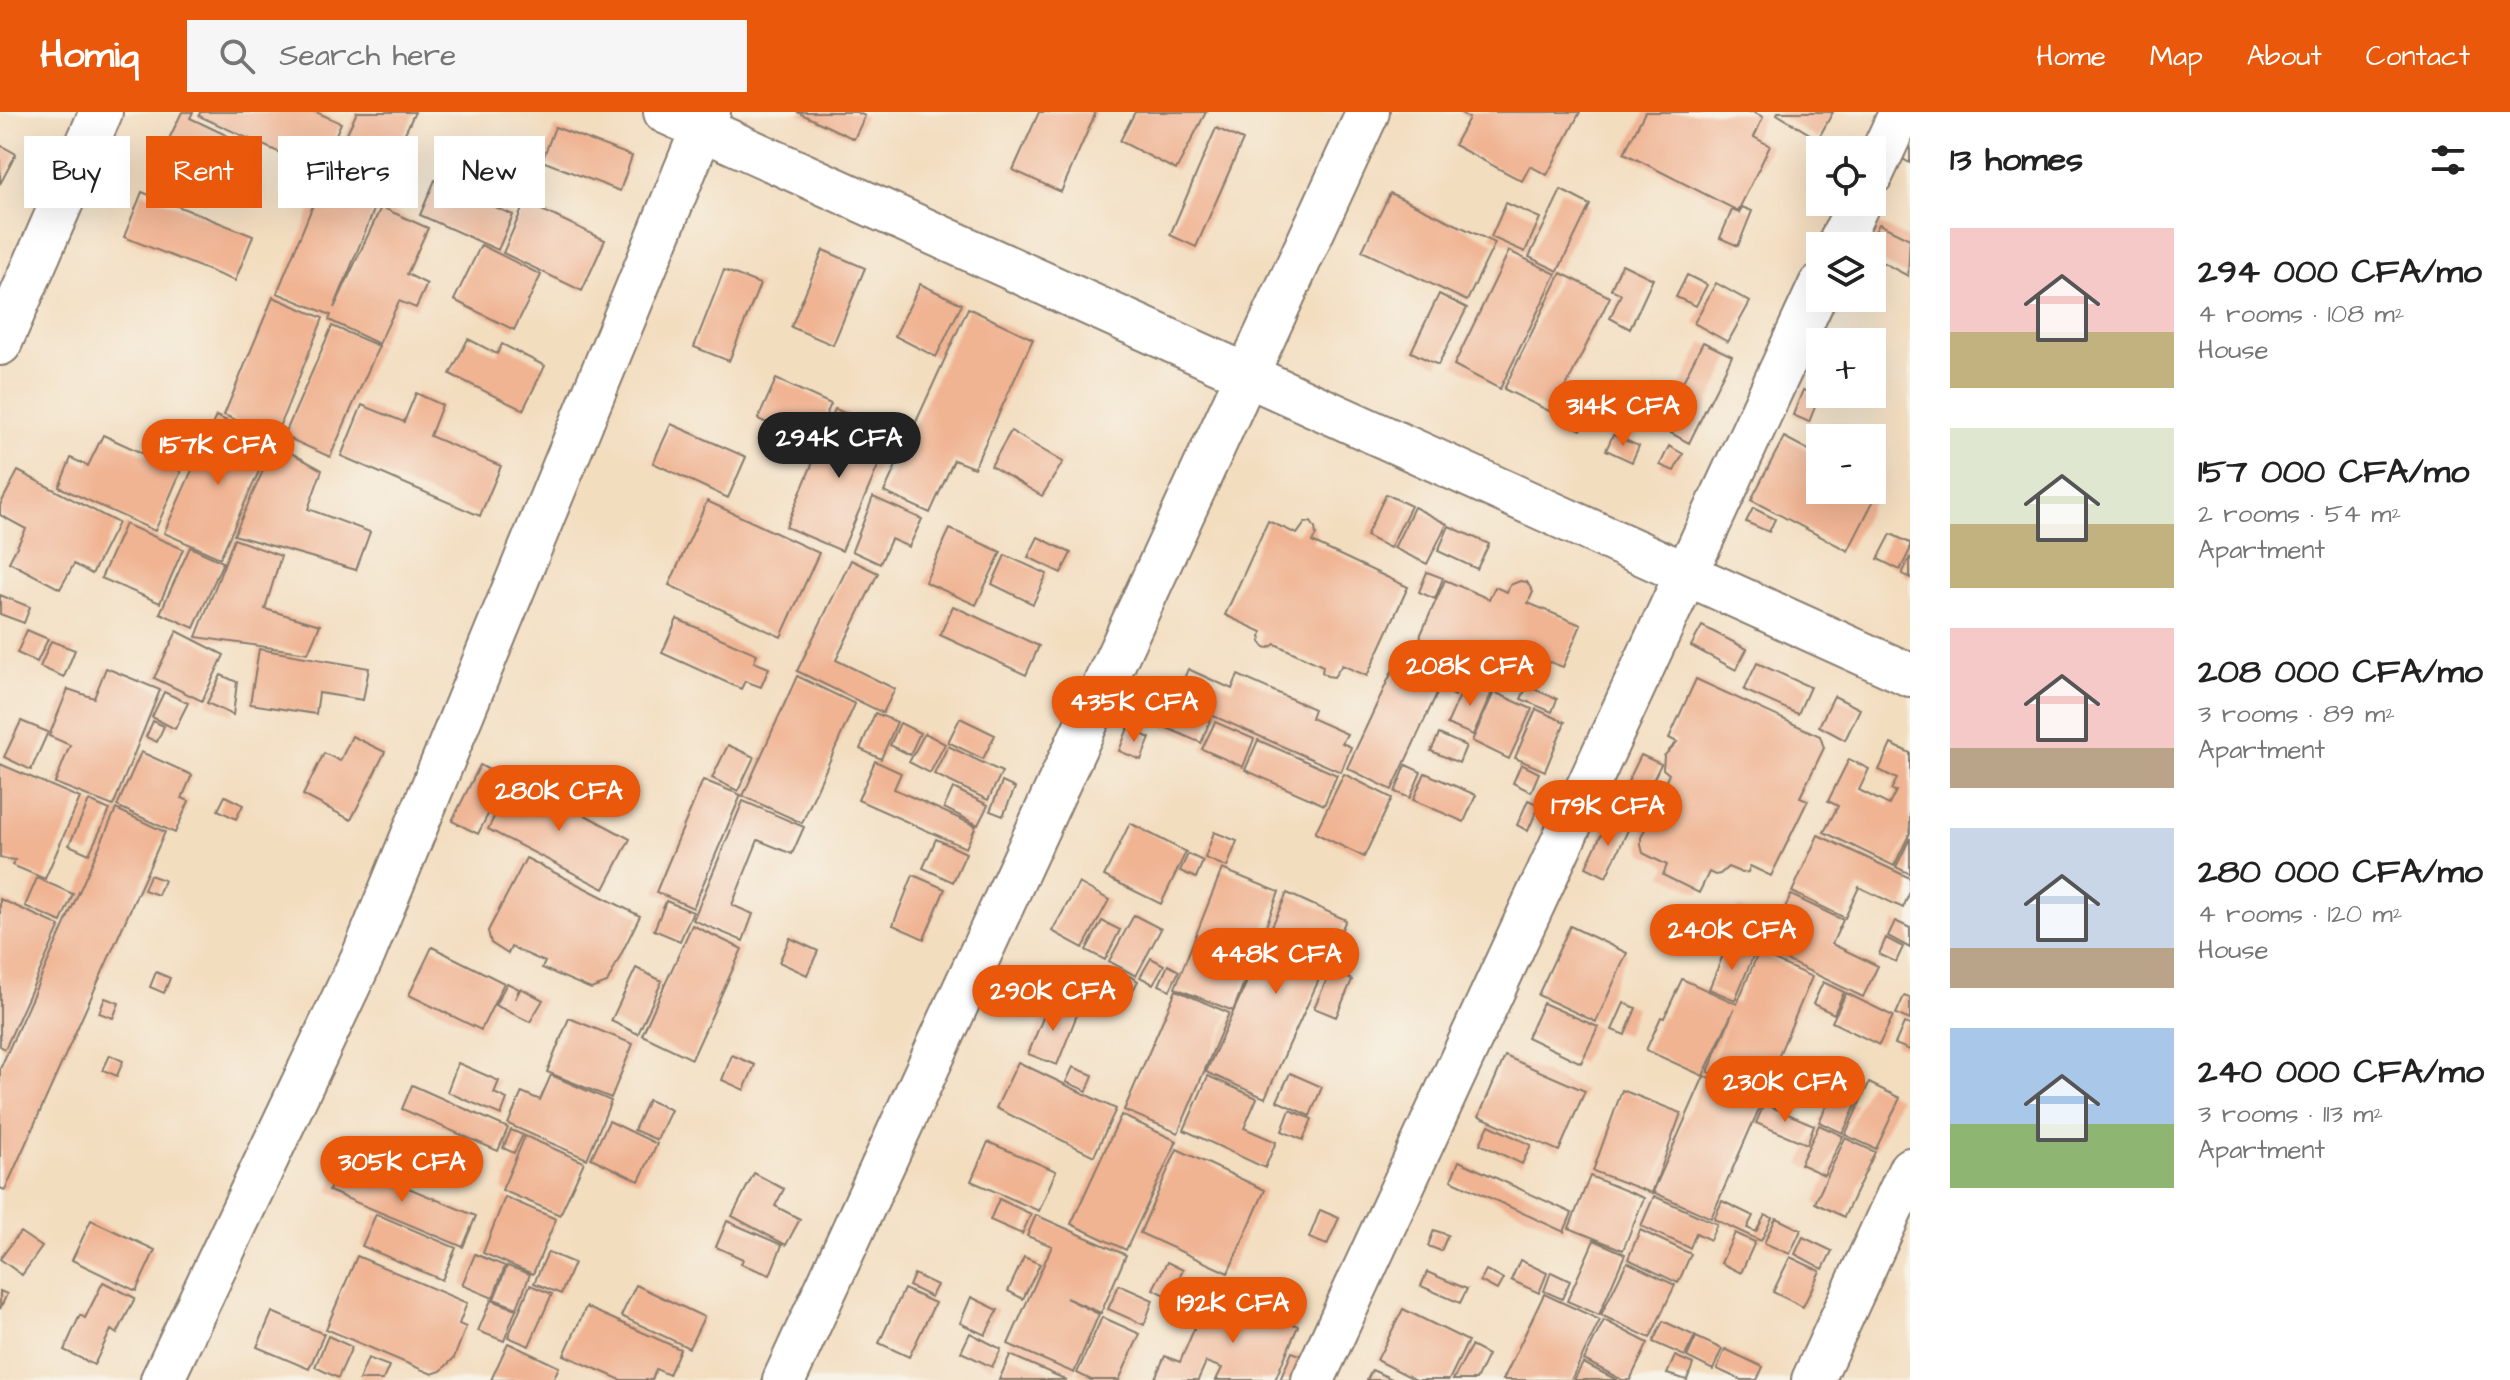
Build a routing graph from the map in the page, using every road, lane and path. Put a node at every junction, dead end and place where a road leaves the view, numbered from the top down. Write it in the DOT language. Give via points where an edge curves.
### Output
graph roads {
  1 [pos="101,112"];
  2 [pos="1368,112"];
  3 [pos="1901,112"];
  4 [pos="692,118"];
  5 [pos="1886,144"];
  6 [pos="16,266"];
  7 [pos="1807,312"];
  8 [pos="0,344"];
  9 [pos="1247,376"];
  10 [pos="1685,574"];
  11 [pos="1910,675"];
  12 [pos="1910,1169"];
  13 [pos="162,1380"];
  14 [pos="784,1380"];
  15 [pos="1313,1380"];
  16 [pos="1813,1380"];
  1 -- 6 [label="street"];
  2 -- 9 [label="street"];
  3 -- 5 [label="street"];
  4 -- 9 [label="street"];
  4 -- 13 [label="street" via="364,954"];
  6 -- 8 [label="street"];
  7 -- 10 [label="street"];
  9 -- 10 [label="street"];
  9 -- 14 [label="street"];
  10 -- 11 [label="street"];
  10 -- 15 [label="street"];
  12 -- 16 [label="street"];
}
